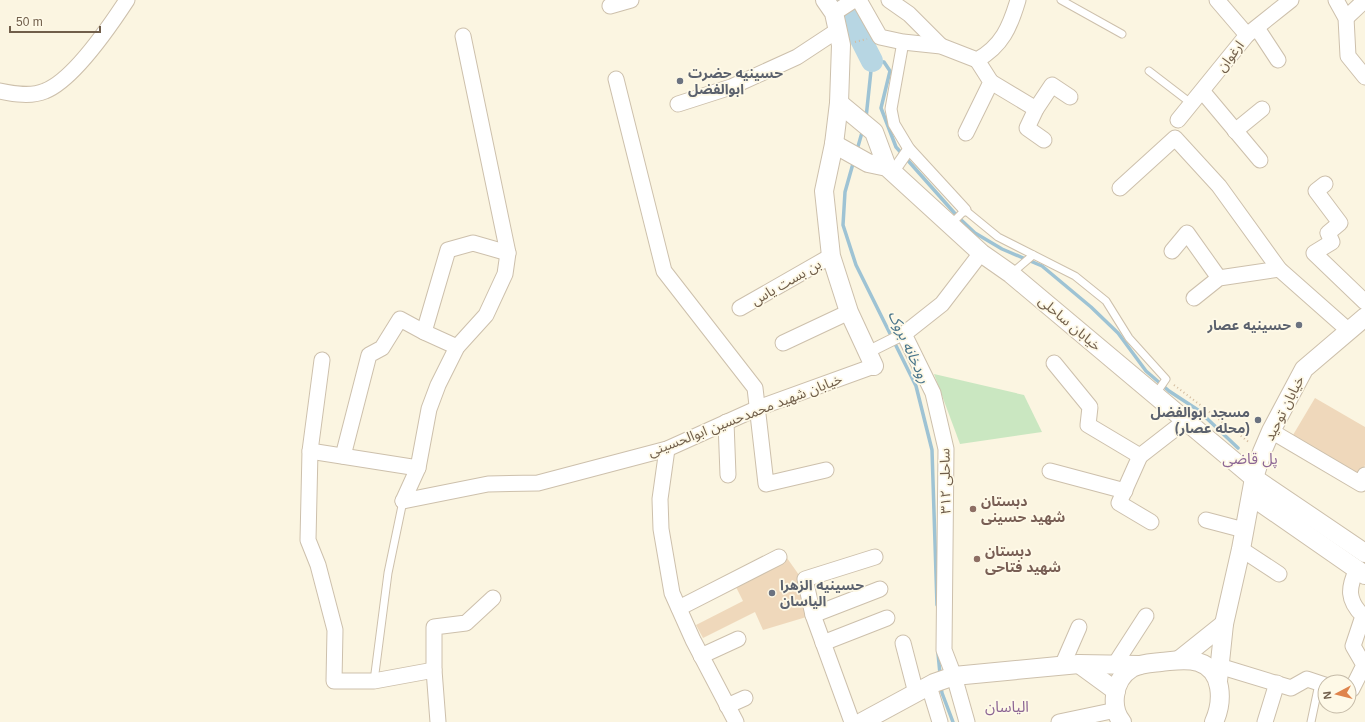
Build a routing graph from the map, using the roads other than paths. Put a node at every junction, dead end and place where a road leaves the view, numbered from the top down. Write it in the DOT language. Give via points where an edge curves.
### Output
graph roads {
  1 [pos="127,0"];
  2 [pos="631,0"];
  3 [pos="854,0"];
  4 [pos="859,0"];
  5 [pos="889,0"];
  6 [pos="1018,0"];
  7 [pos="1060,0"];
  8 [pos="1217,0"];
  9 [pos="1290,0"];
  10 [pos="1336,0"];
  11 [pos="1363,2"];
  12 [pos="610,6"];
  13 [pos="833,7"];
  14 [pos="1346,18"];
  15 [pos="838,30"];
  16 [pos="1252,31"];
  17 [pos="1122,34"];
  18 [pos="463,36"];
  19 [pos="903,42"];
  20 [pos="941,46"];
  21 [pos="977,60"];
  22 [pos="1278,60"];
  23 [pos="1149,71"];
  24 [pos="1365,77"];
  25 [pos="616,79"];
  26 [pos="991,82"];
  27 [pos="0,90"];
  28 [pos="1203,92"];
  29 [pos="1070,97"];
  30 [pos="839,103"];
  31 [pos="678,104"];
  32 [pos="1192,104"];
  33 [pos="1262,108"];
  34 [pos="1036,109"];
  35 [pos="1178,120"];
  36 [pos="1236,131"];
  37 [pos="966,133"];
  38 [pos="1044,140"];
  39 [pos="839,147"];
  40 [pos="909,149"];
  41 [pos="1260,160"];
  42 [pos="890,170"];
  43 [pos="1325,184"];
  44 [pos="1120,188"];
  45 [pos="958,217"];
  46 [pos="1172,251"];
  47 [pos="508,253"];
  48 [pos="981,253"];
  49 [pos="831,256"];
  50 [pos="1031,257"];
  51 [pos="1279,269"];
  52 [pos="1015,271"];
  53 [pos="1219,278"];
  54 [pos="1194,298"];
  55 [pos="1365,302"];
  56 [pos="740,308"];
  57 [pos="849,312"];
  58 [pos="1365,317"];
  59 [pos="1348,330"];
  60 [pos="424,332"];
  61 [pos="904,334"];
  62 [pos="783,343"];
  63 [pos="457,347"];
  64 [pos="871,359"];
  65 [pos="322,360"];
  66 [pos="1054,363"];
  67 [pos="1161,387"];
  68 [pos="758,408"];
  69 [pos="1185,421"];
  70 [pos="726,422"];
  71 [pos="1271,431"];
  72 [pos="667,449"];
  73 [pos="310,451"];
  74 [pos="344,456"];
  75 [pos="1140,456"];
  76 [pos="418,468"];
  77 [pos="826,470"];
  78 [pos="1050,471"];
  79 [pos="728,475"];
  80 [pos="1365,476"];
  81 [pos="1254,478"];
  82 [pos="1125,491"];
  83 [pos="1251,496"];
  84 [pos="403,501"];
  85 [pos="1206,520"];
  86 [pos="1151,522"];
  87 [pos="1244,530"];
  88 [pos="1241,549"];
  89 [pos="875,557"];
  90 [pos="779,558"];
  91 [pos="1362,565"];
  92 [pos="1279,574"];
  93 [pos="880,589"];
  94 [pos="493,598"];
  95 [pos="679,608"];
  96 [pos="813,615"];
  97 [pos="1146,616"];
  98 [pos="887,618"];
  99 [pos="1224,624"];
  100 [pos="1079,627"];
  101 [pos="738,639"];
  102 [pos="823,643"];
  103 [pos="903,644"];
  104 [pos="701,656"];
  105 [pos="1179,660"];
  106 [pos="1115,664"];
  107 [pos="1139,664"];
  108 [pos="1071,665"];
  109 [pos="434,670"];
  110 [pos="1219,673"];
  111 [pos="1357,679"];
  112 [pos="374,681"];
  113 [pos="1317,682"];
  114 [pos="937,683"];
  115 [pos="1277,684"];
  116 [pos="1116,692"];
  117 [pos="745,698"];
  118 [pos="1317,701"];
  119 [pos="727,706"];
  120 [pos="1119,716"];
  121 [pos="438,722"];
  122 [pos="736,722"];
  123 [pos="852,722"];
  124 [pos="862,722"];
  125 [pos="940,722"];
  126 [pos="967,722"];
  127 [pos="1059,722"];
  128 [pos="1214,722"];
  129 [pos="1265,722"];
  130 [pos="1311,722"];
  1 -- 27 [label="street" via="68,78 45,91 17,95"];
  2 -- 12 [label="street"];
  3 -- 13 [label="street"];
  4 -- 19 [label="street" via="880,37"];
  5 -- 20 [label="street" via="909,14"];
  6 -- 21 [label="street" via="1010,25 991,52"];
  7 -- 17 [label="lane"];
  8 -- 16 [label="street"];
  9 -- 16 [label="street, ارغوان"];
  10 -- 14 [label="street"];
  11 -- 14 [label="street"];
  13 -- 15 [label="street"];
  14 -- 24 [label="street" via="1348,56"];
  15 -- 30 [label="street" via="841,45"];
  15 -- 31 [label="street" via="797,57 731,88"];
  16 -- 22 [label="street"];
  16 -- 28 [label="street, ارغوان"];
  18 -- 47 [label="street"];
  19 -- 20 [label="street"];
  19 -- 40 [label="street" via="891,109 894,124"];
  20 -- 21 [label="street"];
  21 -- 26 [label="street"];
  23 -- 32 [label="lane"];
  25 -- 68 [label="street" via="664,271 755,388"];
  26 -- 34 [label="street"];
  26 -- 37 [label="street"];
  28 -- 32 [label="street, ارغوان"];
  28 -- 36 [label="street"];
  29 -- 34 [label="street" via="1052,85"];
  30 -- 39 [label="street"];
  30 -- 42 [label="street, خیابان ساحلی" via="874,132"];
  32 -- 35 [label="street, ارغوان"];
  33 -- 36 [label="street"];
  34 -- 38 [label="street" via="1027,128"];
  36 -- 41 [label="street"];
  39 -- 42 [label="street, خیابان ساحلی" via="868,163"];
  39 -- 49 [label="street" via="824,192"];
  40 -- 42 [label="street"];
  40 -- 45 [label="street"];
  42 -- 45 [label="street, خیابان ساحلی"];
  43 -- 55 [label="street" via="1316,191 1340,223 1328,233 1332,242 1314,253"];
  44 -- 51 [label="street" via="1175,138 1219,186"];
  45 -- 48 [label="street, خیابان ساحلی"];
  45 -- 50 [label="lane"];
  46 -- 53 [label="street" via="1187,233"];
  47 -- 60 [label="street" via="473,243 448,250"];
  47 -- 63 [label="street" via="505,274 486,315"];
  48 -- 52 [label="street, خیابان ساحلی"];
  48 -- 61 [label="street" via="942,304"];
  49 -- 56 [label="street, بن بست یاس"];
  49 -- 57 [label="street"];
  50 -- 52 [label="lane"];
  50 -- 67 [label="lane" via="1075,276 1106,301"];
  51 -- 53 [label="street"];
  51 -- 59 [label="street"];
  52 -- 67 [label="street, خیابان ساحلی"];
  53 -- 54 [label="street"];
  57 -- 62 [label="street"];
  57 -- 64 [label="street"];
  58 -- 59 [label="street, خیابان توحید"];
  59 -- 71 [label="street, خیابان توحید" via="1304,369"];
  60 -- 63 [label="street"];
  60 -- 74 [label="street" via="400,319 382,348 369,354"];
  61 -- 64 [label="street"];
  61 -- 114 [label="street, ساحلی ۳۱۲" via="933,393 946,449 944,650"];
  63 -- 76 [label="street" via="429,409"];
  64 -- 68 [label="street, خیابان شهید محمدحسین ابوالحسینی"];
  65 -- 73 [label="street"];
  66 -- 75 [label="street" via="1090,407 1088,425"];
  67 -- 69 [label="street, خیابان ساحلی"];
  68 -- 70 [label="street, خیابان شهید محمدحسین ابوالحسینی"];
  68 -- 77 [label="street" via="766,484"];
  69 -- 75 [label="street"];
  69 -- 81 [label="street, خیابان ساحلی"];
  70 -- 72 [label="street, خیابان شهید محمدحسین ابوالحسینی"];
  70 -- 79 [label="street"];
  71 -- 80 [label="street" via="1361,484"];
  71 -- 81 [label="street, خیابان توحید"];
  72 -- 84 [label="street, خیابان شهید محمدحسین ابوالحسینی" via="538,483 488,484"];
  72 -- 95 [label="street" via="660,500 661,529 672,593"];
  73 -- 74 [label="street"];
  73 -- 112 [label="street" via="308,540 318,564 335,630 334,681"];
  74 -- 76 [label="street"];
  75 -- 82 [label="street"];
  76 -- 84 [label="street"];
  78 -- 82 [label="street"];
  81 -- 83 [label="street, خیابان توحید"];
  81 -- 91 [label="street, خیابان ساحلی"];
  82 -- 86 [label="street" via="1119,503"];
  83 -- 87 [label="street, خیابان توحید"];
  83 -- 91 [label="street"];
  84 -- 112 [label="lane" via="388,573"];
  85 -- 87 [label="street"];
  87 -- 88 [label="street, خیابان توحید"];
  88 -- 92 [label="street"];
  88 -- 99 [label="street, خیابان توحید"];
  89 -- 96 [label="street" via="805,579"];
  90 -- 95 [label="street"];
  91 -- 111 [label="street" via="1350,586 1354,608 1363,616 1353,646 1364,665"];
  93 -- 96 [label="street"];
  94 -- 109 [label="street" via="466,622 434,628"];
  95 -- 104 [label="street"];
  96 -- 102 [label="street"];
  97 -- 106 [label="street"];
  98 -- 102 [label="street"];
  99 -- 105 [label="street"];
  99 -- 110 [label="street, خیابان توحید"];
  100 -- 108 [label="street"];
  101 -- 104 [label="street"];
  102 -- 123 [label="street"];
  103 -- 114 [label="street"];
  104 -- 119 [label="street"];
  105 -- 107 [label="street"];
  105 -- 110 [label="street" via="1198,662 1214,674"];
  106 -- 107 [label="street"];
  106 -- 108 [label="street"];
  107 -- 116 [label="street" via="1124,675"];
  108 -- 114 [label="street"];
  108 -- 116 [label="street"];
  109 -- 112 [label="street"];
  109 -- 121 [label="street"];
  110 -- 115 [label="street"];
  110 -- 128 [label="street, خیابان توحید" via="1220,699"];
  113 -- 115 [label="street" via="1307,679 1292,688"];
  114 -- 124 [label="street"];
  114 -- 125 [label="street"];
  114 -- 126 [label="street"];
  115 -- 129 [label="street"];
  116 -- 120 [label="street"];
  117 -- 119 [label="street"];
  118 -- 130 [label="lane"];
  119 -- 122 [label="street"];
  120 -- 127 [label="street"];
}
